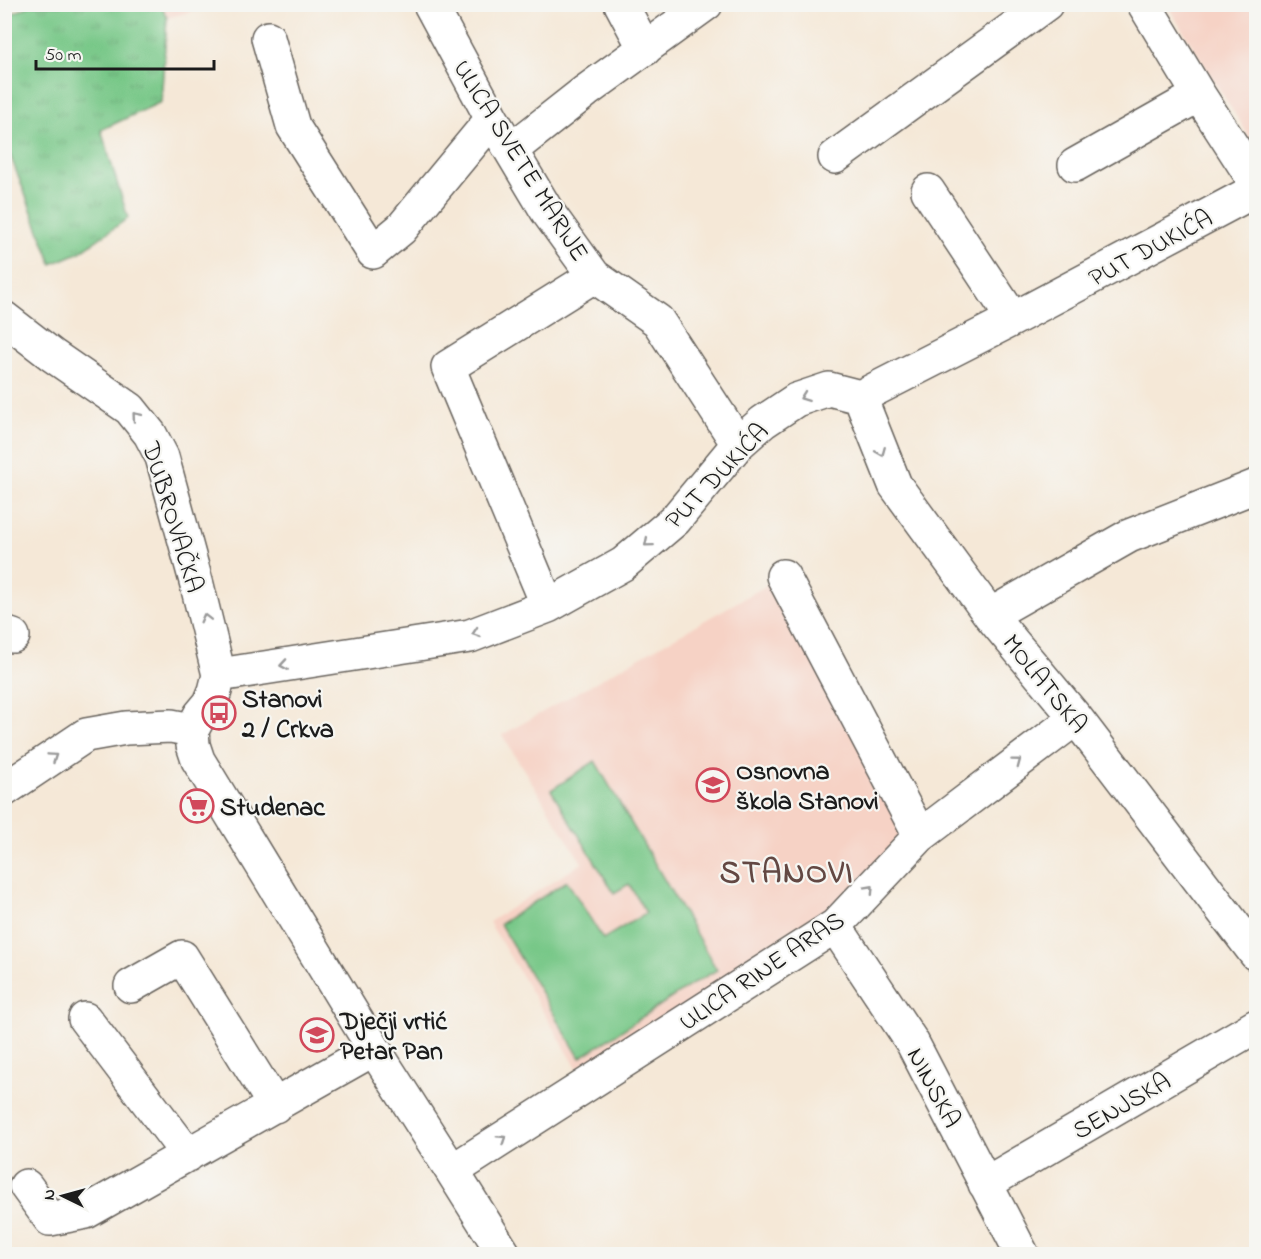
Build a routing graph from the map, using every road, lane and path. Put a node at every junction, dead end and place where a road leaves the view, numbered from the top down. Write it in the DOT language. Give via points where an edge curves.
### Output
graph roads {
  1 [pos="430,4"];
  2 [pos="621,4"];
  3 [pos="706,4"];
  4 [pos="1046,4"];
  5 [pos="1144,4"];
  6 [pos="268,38"];
  7 [pos="645,49"];
  8 [pos="1199,95"];
  9 [pos="492,119"];
  10 [pos="511,150"];
  11 [pos="835,157"];
  12 [pos="1075,165"];
  13 [pos="1257,183"];
  14 [pos="1257,190"];
  15 [pos="928,191"];
  16 [pos="594,276"];
  17 [pos="4,318"];
  18 [pos="1013,319"];
  19 [pos="860,397"];
  20 [pos="738,444"];
  21 [pos="1257,486"];
  22 [pos="783,576"];
  23 [pos="548,606"];
  24 [pos="990,615"];
  25 [pos="219,675"];
  26 [pos="1076,718"];
  27 [pos="192,730"];
  28 [pos="4,790"];
  29 [pos="920,836"];
  30 [pos="836,926"];
  31 [pos="1257,954"];
  32 [pos="131,986"];
  33 [pos="85,1019"];
  34 [pos="1257,1026"];
  35 [pos="374,1049"];
  36 [pos="275,1106"];
  37 [pos="188,1155"];
  38 [pos="452,1171"];
  39 [pos="986,1184"];
  40 [pos="26,1186"];
  41 [pos="504,1254"];
  42 [pos="1022,1254"];
  1 -- 9 [label="street, ULICA SVETE MARIJE"];
  2 -- 7 [label="street"];
  3 -- 7 [label="street"];
  4 -- 11 [label="street"];
  5 -- 8 [label="street"];
  6 -- 9 [label="street" via="293,126 374,252 401,229"];
  7 -- 10 [label="street"];
  8 -- 12 [label="street"];
  8 -- 13 [label="street"];
  9 -- 10 [label="street, ULICA SVETE MARIJE"];
  10 -- 16 [label="street, ULICA SVETE MARIJE" via="547,211"];
  14 -- 18 [label="street, PUT DUKIĆA"];
  15 -- 18 [label="street"];
  16 -- 20 [label="street, ULICA SVETE MARIJE" via="657,321"];
  16 -- 23 [label="street" via="448,367"];
  25 -- 17 [label="street, DUBROVAČKA, one-way" via="162,457 150,434 130,409"];
  18 -- 19 [label="street, PUT DUKIĆA"];
  19 -- 20 [label="street, PUT DUKIĆA, one-way" via="828,389 796,400"];
  19 -- 24 [label="street, MOLATSKA, one-way" via="895,485"];
  20 -- 23 [label="street, PUT DUKIĆA, one-way" via="675,520 623,564"];
  21 -- 24 [label="street" via="1129,536"];
  22 -- 29 [label="street"];
  23 -- 25 [label="street, PUT DUKIĆA, one-way" via="470,636"];
  24 -- 26 [label="street, MOLATSKA"];
  25 -- 27 [label="street" via="210,704"];
  29 -- 26 [label="street, ULICA RINE ARAS, one-way"];
  26 -- 31 [label="street, MOLATSKA"];
  28 -- 27 [label="street, one-way" via="86,735 126,728 171,726"];
  27 -- 35 [label="street" via="198,760"];
  30 -- 29 [label="street, ULICA RINE ARAS, one-way"];
  38 -- 30 [label="street, ULICA RINE ARAS, one-way"];
  30 -- 39 [label="street, NINSKA" via="912,1042"];
  32 -- 36 [label="street" via="182,957"];
  33 -- 37 [label="street"];
  34 -- 39 [label="street, SENJSKA"];
  35 -- 36 [label="street"];
  35 -- 38 [label="street"];
  36 -- 37 [label="street"];
  37 -- 40 [label="street" via="86,1212 50,1219"];
  38 -- 41 [label="street"];
  39 -- 42 [label="street, NINSKA"];
}
